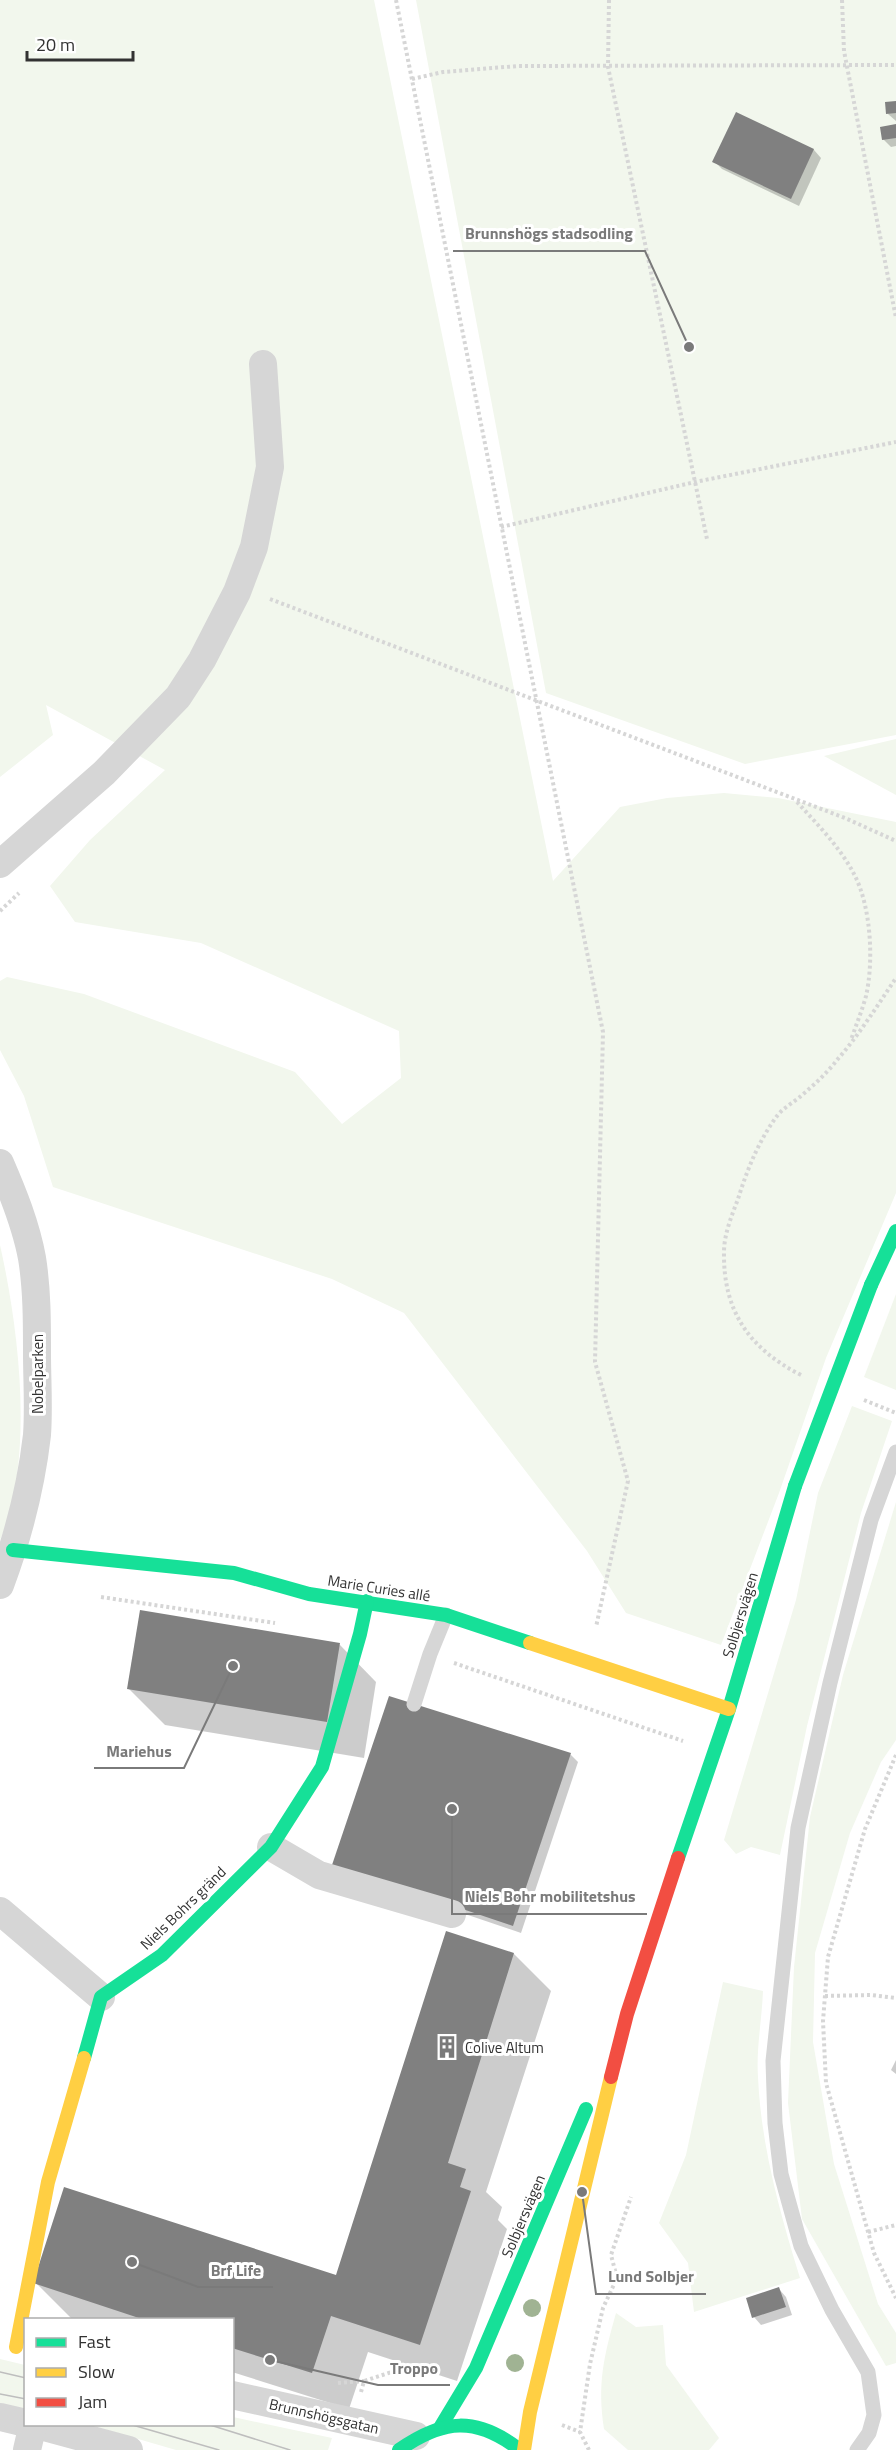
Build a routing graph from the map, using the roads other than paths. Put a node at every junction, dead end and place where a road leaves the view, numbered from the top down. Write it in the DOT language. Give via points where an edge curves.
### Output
graph roads {
  1 [pos="263,364"];
  2 [pos="0,864"];
  3 [pos="0,1163"];
  4 [pos="896,1230"];
  5 [pos="896,1452"];
  6 [pos="13,1550"];
  7 [pos="0,1585"];
  8 [pos="367,1601"];
  9 [pos="446,1615"];
  10 [pos="414,1704"];
  11 [pos="729,1709"];
  12 [pos="271,1846"];
  13 [pos="0,1911"];
  14 [pos="452,1914"];
  15 [pos="100,1997"];
  16 [pos="627,2014"];
  17 [pos="14,2346"];
  18 [pos="234,2395"];
  19 [pos="0,2417"];
  20 [pos="24,2423"];
  21 [pos="33,2426"];
  22 [pos="40,2426"];
  23 [pos="419,2438"];
  24 [pos="27,2450"];
  25 [pos="129,2450"];
  26 [pos="522,2450"];
  27 [pos="857,2450"];
  1 -- 2 [label="street" via="270,467 254,547 237,592 202,660 178,697 104,773"];
  3 -- 6 [label="street, Nobelparken" via="32,1256 36,1306 37,1433 28,1492"];
  4 -- 11 [label="main road, Solbjersvägen, bridge" via="870,1285 795,1486"];
  5 -- 27 [label="lane" via="871,1520 798,1828 773,2061 781,2174 801,2246 868,2372 874,2415 869,2433"];
  6 -- 7 [label="street, Nobelparken"];
  6 -- 8 [label="main road, Marie Curies allé" via="234,1573 309,1594"];
  8 -- 9 [label="main road, Marie Curies allé"];
  8 -- 12 [label="main road, Niels Bohrs gränd" via="322,1767"];
  9 -- 10 [label="lane"];
  9 -- 11 [label="main road, Marie Curies allé"];
  11 -- 16 [label="main road, Solbjersvägen"];
  12 -- 14 [label="street" via="319,1875"];
  12 -- 15 [label="main road, Niels Bohrs gränd" via="162,1955"];
  13 -- 15 [label="street"];
  15 -- 17 [label="main road" via="48,2182"];
  16 -- 23 [label="main road, Solbjersvägen" via="476,2368"];
  16 -- 26 [label="main road, Solbjersvägen"];
  18 -- 23 [label="street, Brunnshögsgatan"];
  19 -- 20 [label="street"];
  21 -- 24 [label="street"];
  22 -- 25 [label="street"];
  23 -- 26 [label="main road, Solbjersvägen" via="472,2425 491,2430"];
}
